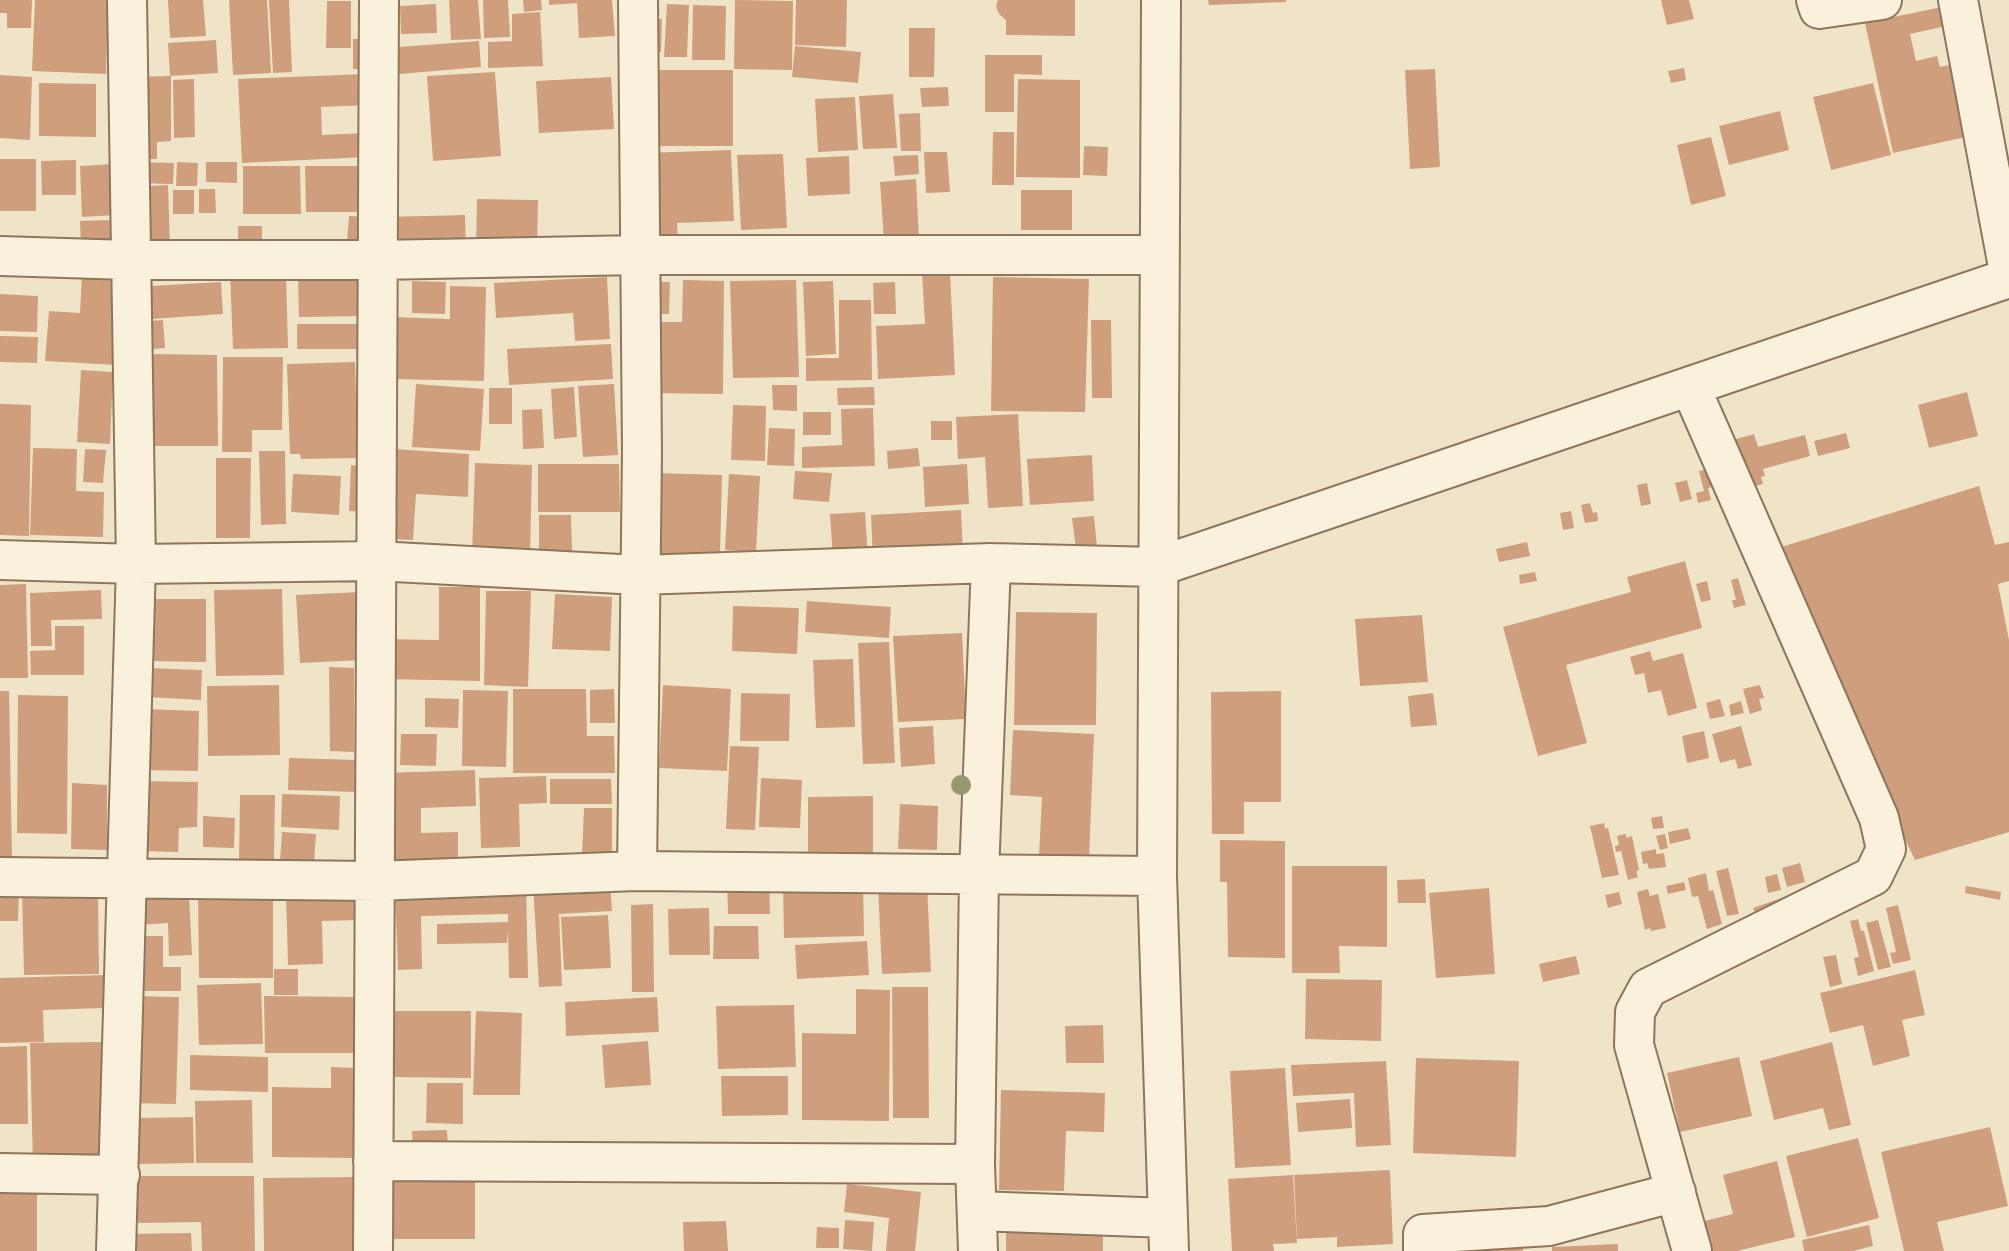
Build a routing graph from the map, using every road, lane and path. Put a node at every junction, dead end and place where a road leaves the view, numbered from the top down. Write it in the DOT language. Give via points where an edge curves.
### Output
graph roads {
  1 [pos="127,0"];
  2 [pos="379,0"];
  3 [pos="638,0"];
  4 [pos="1161,0"];
  5 [pos="1816,0"];
  6 [pos="1882,0"];
  7 [pos="1958,0"];
  8 [pos="639,255"];
  9 [pos="1159,255"];
  10 [pos="0,256"];
  11 [pos="130,260"];
  12 [pos="378,260"];
  13 [pos="2009,272"];
  14 [pos="2009,278"];
  15 [pos="1690,386"];
  16 [pos="0,560"];
  17 [pos="376,561"];
  18 [pos="991,563"];
  19 [pos="136,564"];
  20 [pos="1157,567"];
  21 [pos="639,575"];
  22 [pos="637,871"];
  23 [pos="979,874"];
  24 [pos="1157,876"];
  25 [pos="0,877"];
  26 [pos="126,878"];
  27 [pos="375,881"];
  28 [pos="373,1161"];
  29 [pos="975,1164"];
  30 [pos="0,1173"];
  31 [pos="120,1175"];
  32 [pos="1675,1192"];
  33 [pos="977,1211"];
  34 [pos="1168,1235"];
  35 [pos="1550,1238"];
  36 [pos="116,1251"];
  37 [pos="373,1251"];
  38 [pos="978,1251"];
  39 [pos="1423,1251"];
  40 [pos="1692,1251"];
  1 -- 11 [label="street"];
  2 -- 12 [label="street"];
  3 -- 8 [label="street"];
  4 -- 9 [label="street"];
  5 -- 6 [label="street" via="1819,9"];
  7 -- 13 [label="street"];
  8 -- 9 [label="street"];
  8 -- 12 [label="street"];
  8 -- 21 [label="street"];
  9 -- 20 [label="street"];
  10 -- 11 [label="street"];
  11 -- 12 [label="street"];
  11 -- 19 [label="street"];
  12 -- 17 [label="street"];
  14 -- 15 [label="street"];
  15 -- 20 [label="street"];
  15 -- 32 [label="street" via="1879,818 1886,849 1872,876 1648,988 1636,1012 1634,1045"];
  16 -- 19 [label="street"];
  17 -- 19 [label="street"];
  17 -- 21 [label="street"];
  17 -- 27 [label="street"];
  18 -- 20 [label="street"];
  18 -- 21 [label="street"];
  18 -- 23 [label="street"];
  19 -- 26 [label="street"];
  20 -- 24 [label="street"];
  21 -- 22 [label="street"];
  22 -- 23 [label="street"];
  22 -- 27 [label="street"];
  23 -- 24 [label="street"];
  23 -- 29 [label="street"];
  24 -- 34 [label="street"];
  25 -- 26 [label="street"];
  26 -- 27 [label="street"];
  26 -- 31 [label="street"];
  27 -- 28 [label="street"];
  28 -- 29 [label="street"];
  28 -- 37 [label="street"];
  29 -- 33 [label="street"];
  30 -- 31 [label="street"];
  31 -- 36 [label="street"];
  32 -- 35 [label="street"];
  32 -- 40 [label="street"];
  33 -- 34 [label="street"];
  33 -- 38 [label="street"];
  35 -- 39 [label="street" via="1423,1234"];
}
